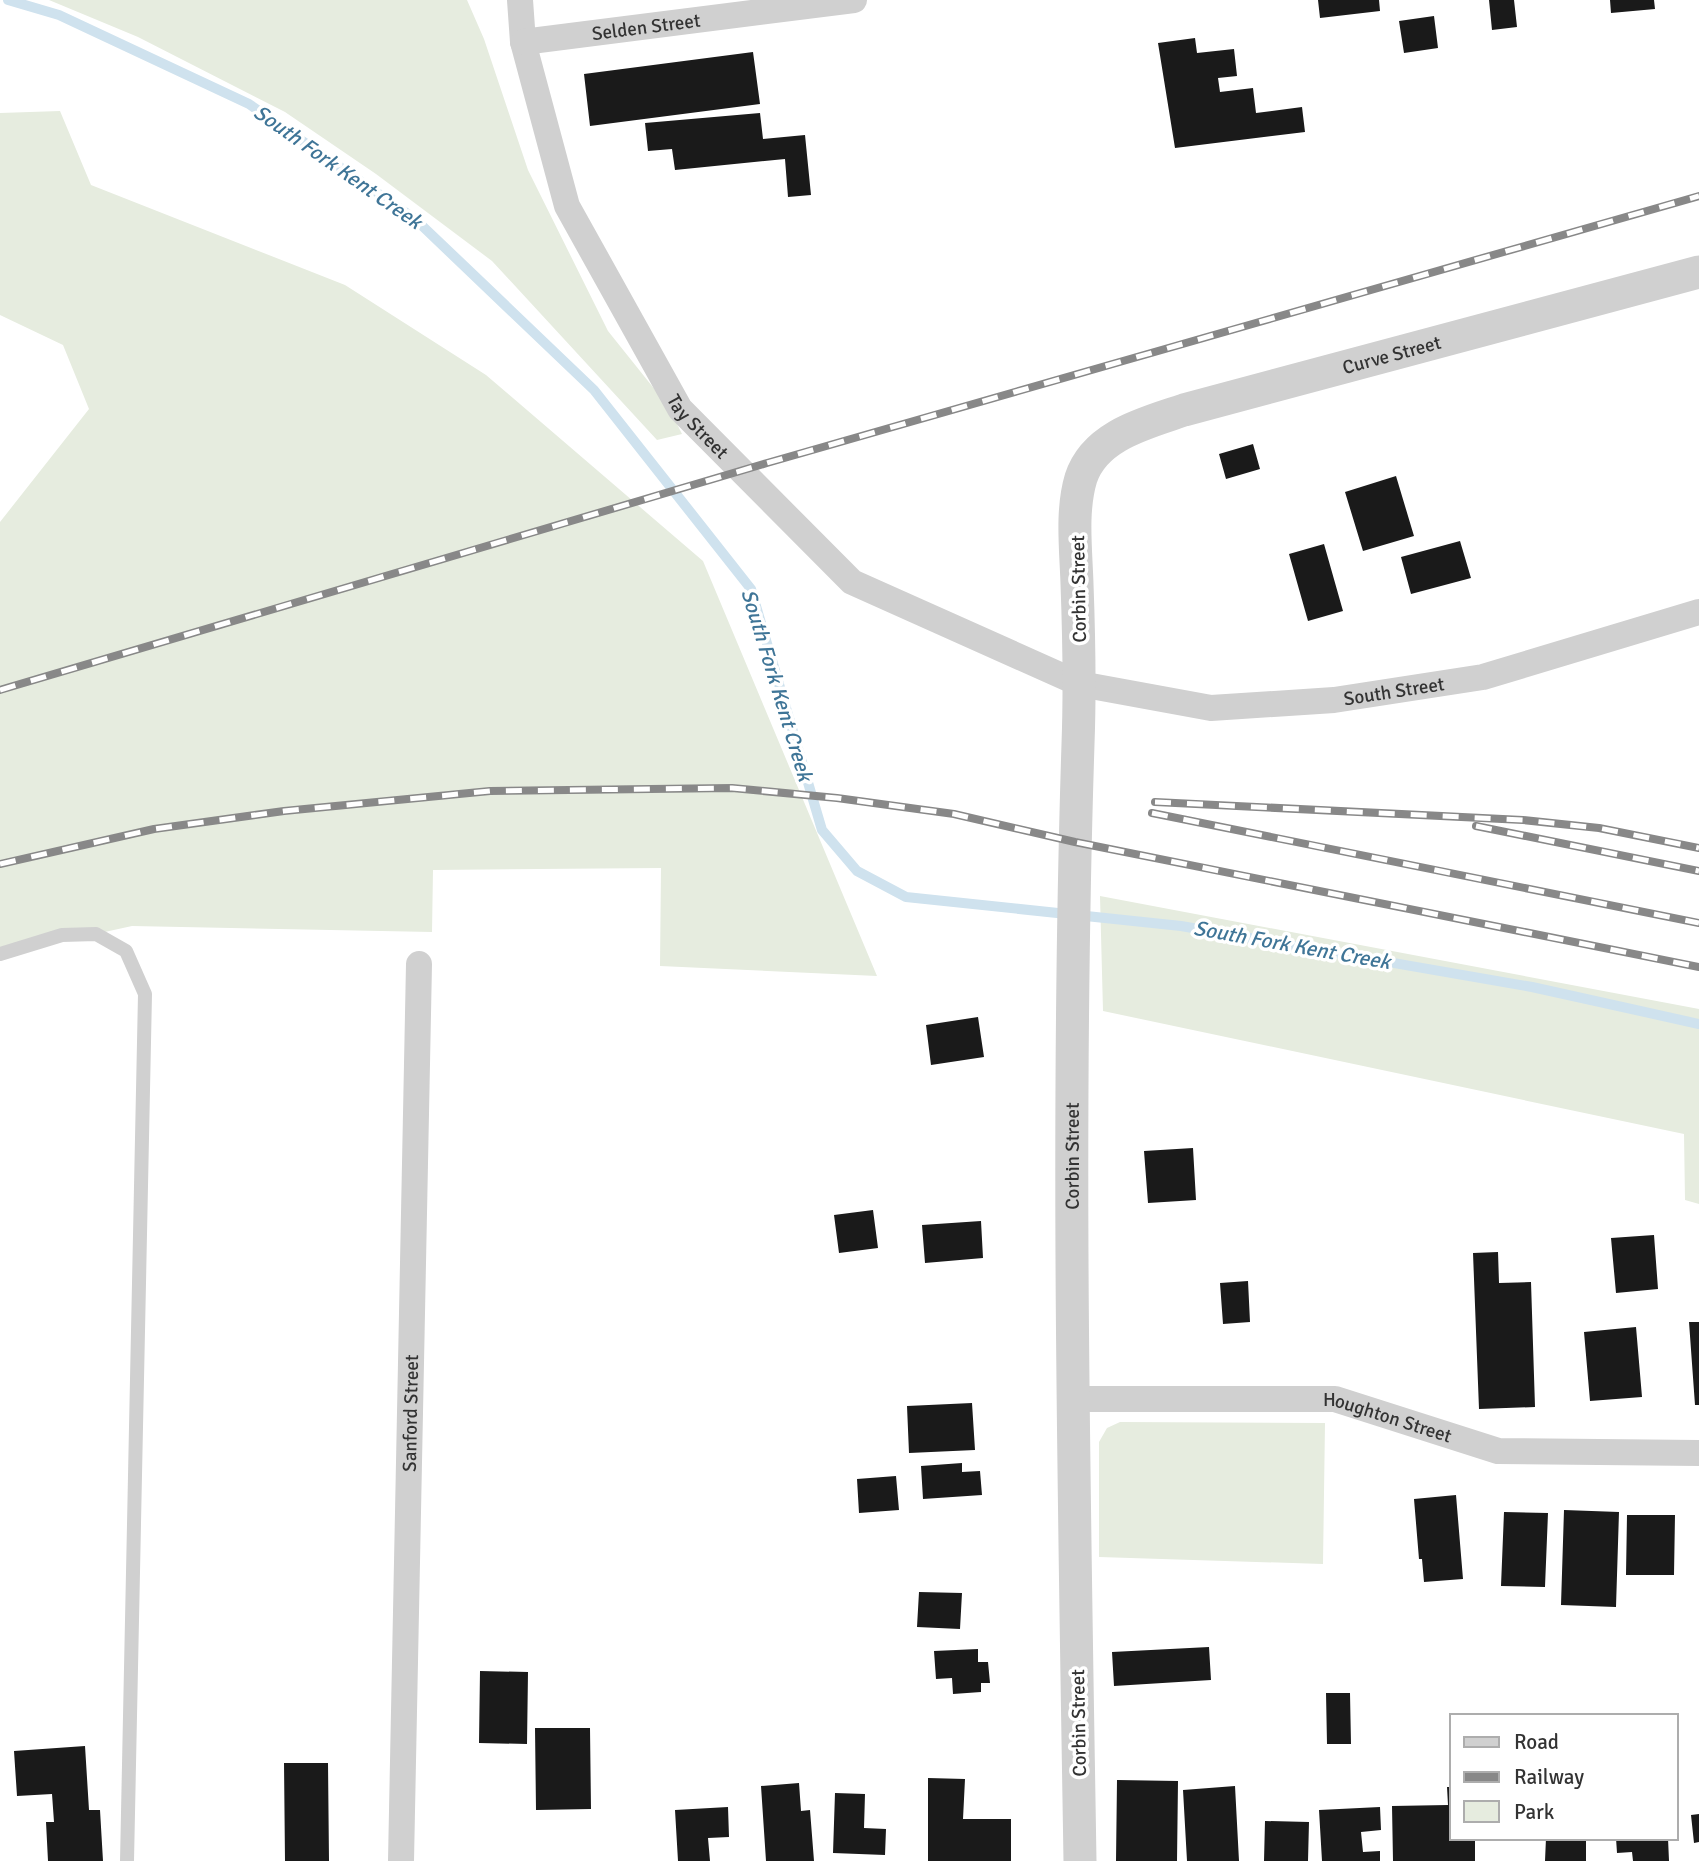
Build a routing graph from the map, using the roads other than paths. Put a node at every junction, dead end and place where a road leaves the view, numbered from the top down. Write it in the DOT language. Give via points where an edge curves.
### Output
graph roads {
  1 [pos="520,0"];
  2 [pos="854,0"];
  3 [pos="523,42"];
  4 [pos="1699,272"];
  5 [pos="1092,454"];
  6 [pos="1699,612"];
  7 [pos="1080,684"];
  8 [pos="0,954"];
  9 [pos="419,964"];
  10 [pos="1073,1399"];
  11 [pos="1699,1453"];
  12 [pos="127,1861"];
  13 [pos="401,1861"];
  14 [pos="1080,1861"];
  1 -- 3 [label="street, Tay Street"];
  2 -- 3 [label="street, Selden Street"];
  3 -- 7 [label="street, Tay Street" via="567,206 680,409 852,582"];
  4 -- 5 [label="street, Curve Street" via="1184,410 1138,426"];
  5 -- 7 [label="street, Corbin Street" via="1077,497"];
  6 -- 7 [label="street, South Street" via="1483,677 1334,700 1211,708"];
  7 -- 10 [label="street, Corbin Street" via="1073,892"];
  8 -- 12 [label="lane" via="62,936 96,934 126,951 145,994"];
  9 -- 13 [label="street, Sanford Street"];
  10 -- 11 [label="street, Houghton Street" via="1335,1399 1498,1451"];
  10 -- 14 [label="street, Corbin Street"];
}
